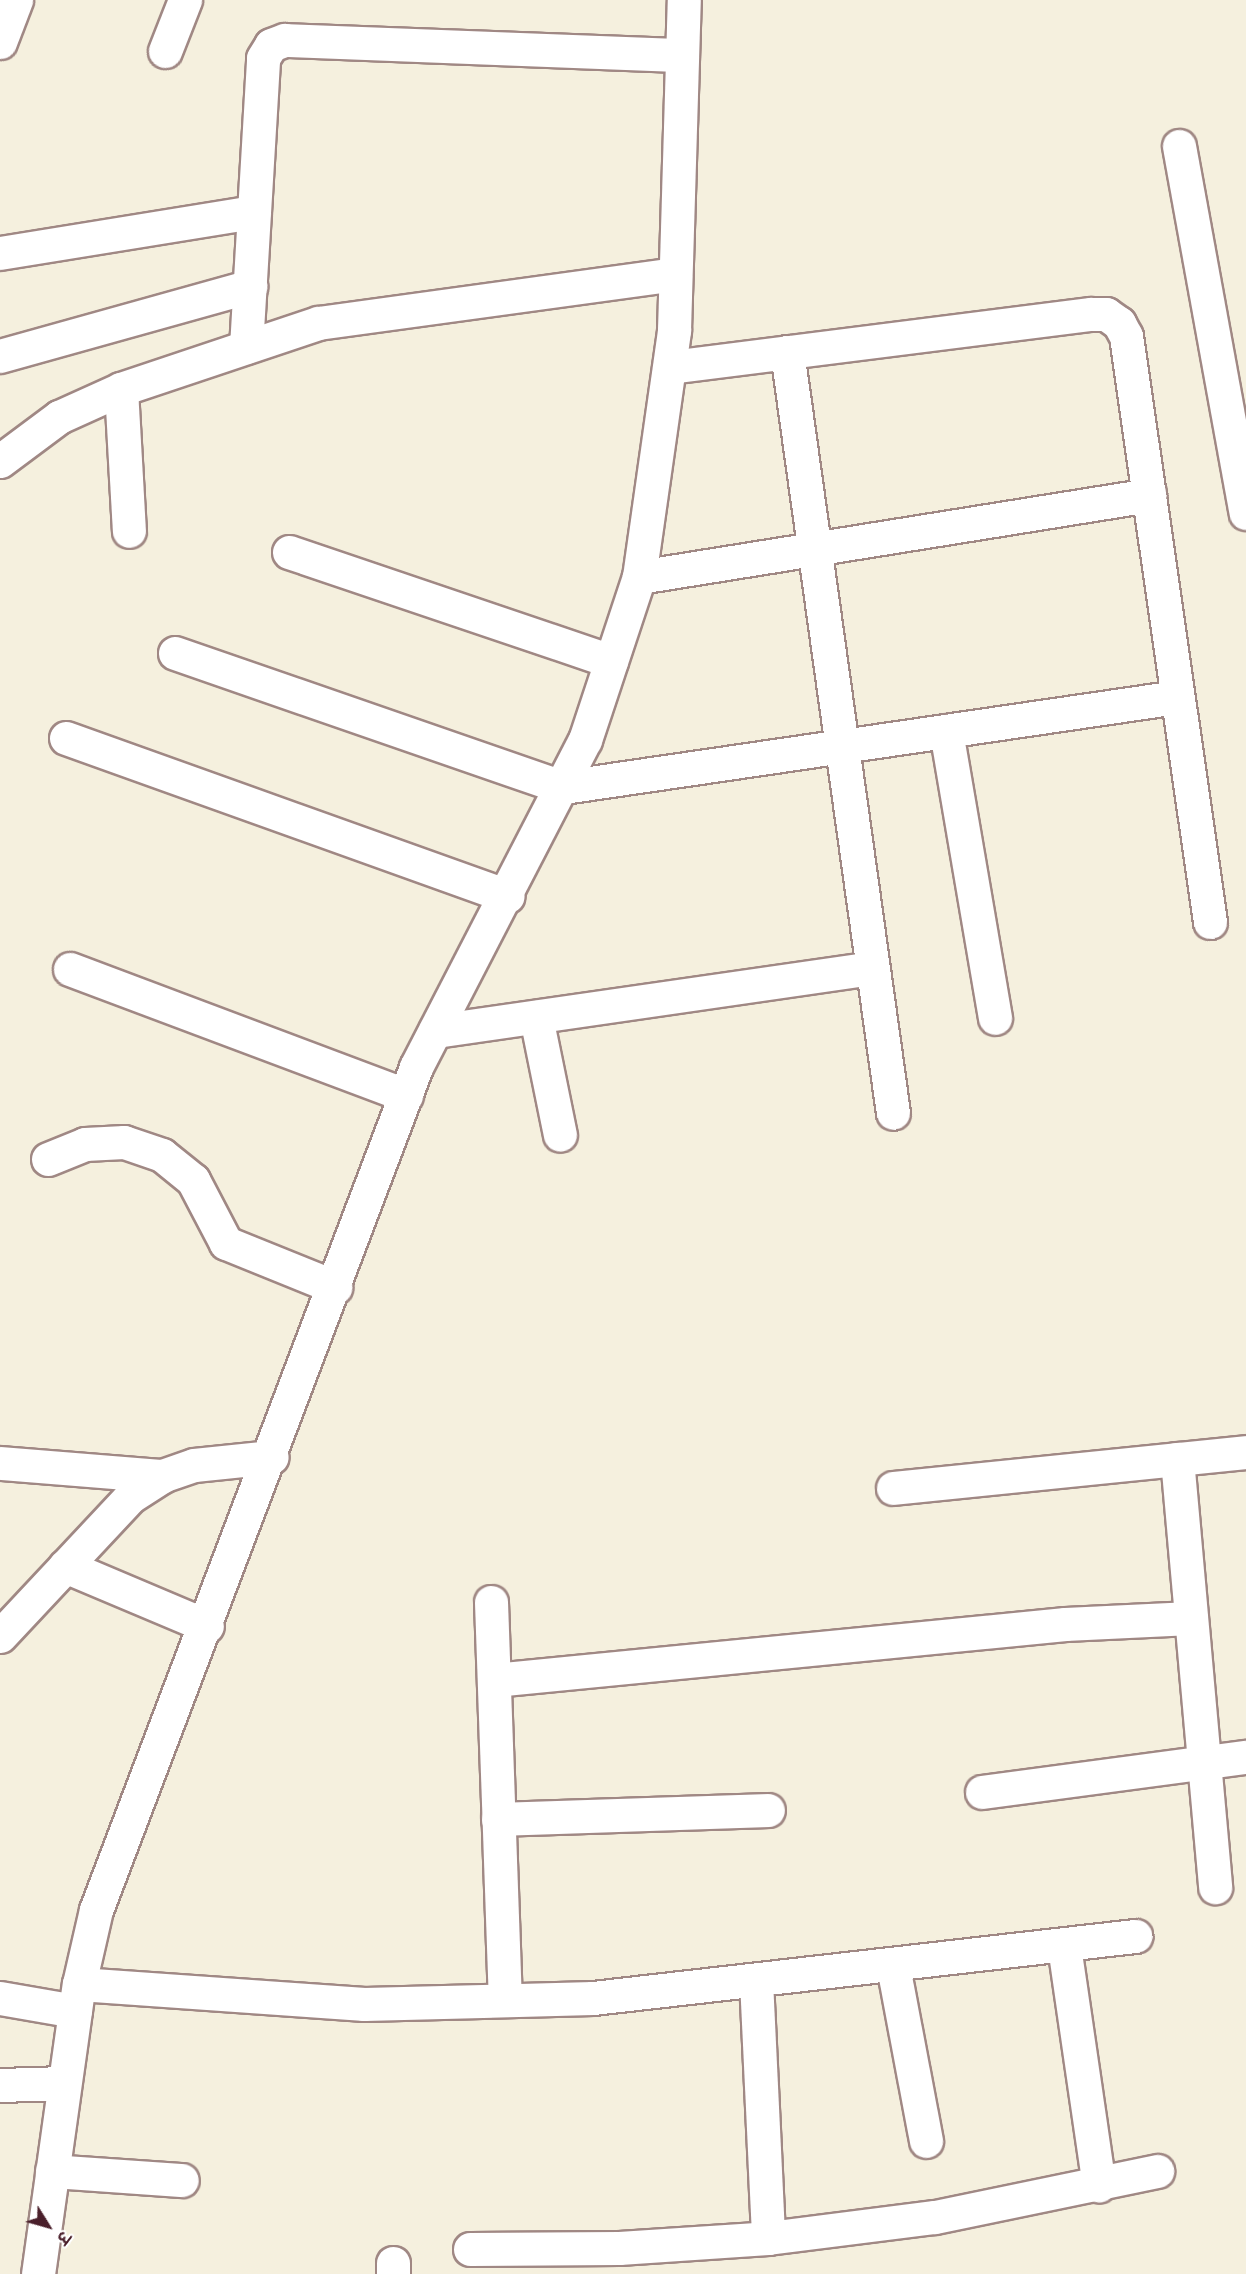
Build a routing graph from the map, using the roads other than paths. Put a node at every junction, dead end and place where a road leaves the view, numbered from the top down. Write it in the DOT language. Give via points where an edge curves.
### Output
graph roads {
  1 [pos="16,0"];
  2 [pos="185,0"];
  3 [pos="684,0"];
  4 [pos="0,42"];
  5 [pos="165,51"];
  6 [pos="681,55"];
  7 [pos="1179,146"];
  8 [pos="255,212"];
  9 [pos="0,253"];
  10 [pos="675,274"];
  11 [pos="250,286"];
  12 [pos="246,346"];
  13 [pos="788,352"];
  14 [pos="0,356"];
  15 [pos="670,367"];
  16 [pos="121,388"];
  17 [pos="0,461"];
  18 [pos="1149,495"];
  19 [pos="1246,513"];
  20 [pos="129,531"];
  21 [pos="815,549"];
  22 [pos="289,552"];
  23 [pos="639,577"];
  24 [pos="175,653"];
  25 [pos="611,661"];
  26 [pos="1177,697"];
  27 [pos="946,731"];
  28 [pos="66,738"];
  29 [pos="842,746"];
  30 [pos="563,787"];
  31 [pos="508,896"];
  32 [pos="1209,922"];
  33 [pos="871,968"];
  34 [pos="70,969"];
  35 [pos="536,1017"];
  36 [pos="994,1018"];
  37 [pos="435,1032"];
  38 [pos="406,1095"];
  39 [pos="893,1113"];
  40 [pos="560,1136"];
  41 [pos="48,1159"];
  42 [pos="335,1287"];
  43 [pos="1246,1452"];
  44 [pos="272,1456"];
  45 [pos="1178,1459"];
  46 [pos="0,1463"];
  47 [pos="162,1476"];
  48 [pos="892,1488"];
  49 [pos="65,1566"];
  50 [pos="491,1602"];
  51 [pos="1191,1618"];
  52 [pos="207,1626"];
  53 [pos="0,1636"];
  54 [pos="494,1680"];
  55 [pos="1246,1757"];
  56 [pos="1204,1765"];
  57 [pos="982,1792"];
  58 [pos="768,1810"];
  59 [pos="498,1819"];
  60 [pos="1215,1887"];
  61 [pos="1135,1936"];
  62 [pos="1064,1946"];
  63 [pos="893,1966"];
  64 [pos="756,1980"];
  65 [pos="0,1998"];
  66 [pos="77,1998"];
  67 [pos="505,2001"];
  68 [pos="64,2083"];
  69 [pos="0,2085"];
  70 [pos="926,2141"];
  71 [pos="52,2171"];
  72 [pos="1157,2171"];
  73 [pos="182,2180"];
  74 [pos="1100,2185"];
  75 [pos="768,2238"];
  76 [pos="470,2248"];
  77 [pos="542,2261"];
  78 [pos="38,2274"];
  1 -- 4 [label="street"];
  2 -- 5 [label="street"];
  3 -- 6 [label="street"];
  6 -- 8 [label="street" via="285,40 271,45 264,58"];
  6 -- 10 [label="street"];
  7 -- 19 [label="street"];
  8 -- 9 [label="street"];
  8 -- 11 [label="street"];
  10 -- 12 [label="street" via="318,323"];
  10 -- 15 [label="street"];
  11 -- 12 [label="street"];
  11 -- 14 [label="street"];
  12 -- 16 [label="street"];
  13 -- 15 [label="street"];
  13 -- 18 [label="street" via="1106,314 1126,336"];
  13 -- 21 [label="street"];
  15 -- 23 [label="street"];
  16 -- 17 [label="street" via="59,417"];
  16 -- 20 [label="street"];
  18 -- 21 [label="street"];
  18 -- 26 [label="street"];
  21 -- 23 [label="street"];
  21 -- 29 [label="street"];
  22 -- 25 [label="street"];
  23 -- 25 [label="street"];
  24 -- 30 [label="street"];
  25 -- 30 [label="street"];
  26 -- 27 [label="street"];
  26 -- 32 [label="street"];
  27 -- 29 [label="street"];
  27 -- 36 [label="street"];
  28 -- 31 [label="street"];
  29 -- 30 [label="street"];
  29 -- 33 [label="street"];
  30 -- 31 [label="street"];
  31 -- 37 [label="street"];
  33 -- 35 [label="street"];
  33 -- 39 [label="street"];
  34 -- 38 [label="street"];
  35 -- 37 [label="street"];
  35 -- 40 [label="street"];
  37 -- 38 [label="street"];
  38 -- 42 [label="street"];
  41 -- 42 [label="street" via="84,1144 124,1142 162,1155 193,1180 226,1244"];
  42 -- 44 [label="street"];
  43 -- 45 [label="street"];
  44 -- 47 [label="street" via="194,1465"];
  44 -- 52 [label="street"];
  45 -- 48 [label="street"];
  45 -- 51 [label="street"];
  46 -- 47 [label="street"];
  47 -- 49 [label="street" via="130,1497"];
  49 -- 52 [label="street"];
  49 -- 53 [label="street"];
  50 -- 54 [label="street"];
  51 -- 54 [label="street" via="1065,1624"];
  51 -- 56 [label="street"];
  52 -- 66 [label="street" via="96,1910"];
  54 -- 59 [label="street"];
  55 -- 56 [label="street"];
  56 -- 57 [label="street"];
  56 -- 60 [label="street"];
  58 -- 59 [label="street"];
  59 -- 67 [label="street"];
  61 -- 62 [label="street"];
  62 -- 63 [label="street"];
  62 -- 74 [label="street"];
  63 -- 64 [label="street"];
  63 -- 70 [label="street"];
  64 -- 67 [label="street"];
  64 -- 75 [label="street"];
  65 -- 66 [label="street"];
  66 -- 67 [label="street" via="364,2004"];
  66 -- 68 [label="street"];
  68 -- 69 [label="street"];
  68 -- 71 [label="street"];
  71 -- 73 [label="street"];
  71 -- 78 [label="street"];
  72 -- 74 [label="street"];
  74 -- 75 [label="street" via="935,2217"];
  75 -- 77 [label="street"];
  76 -- 77 [label="street"];
}
